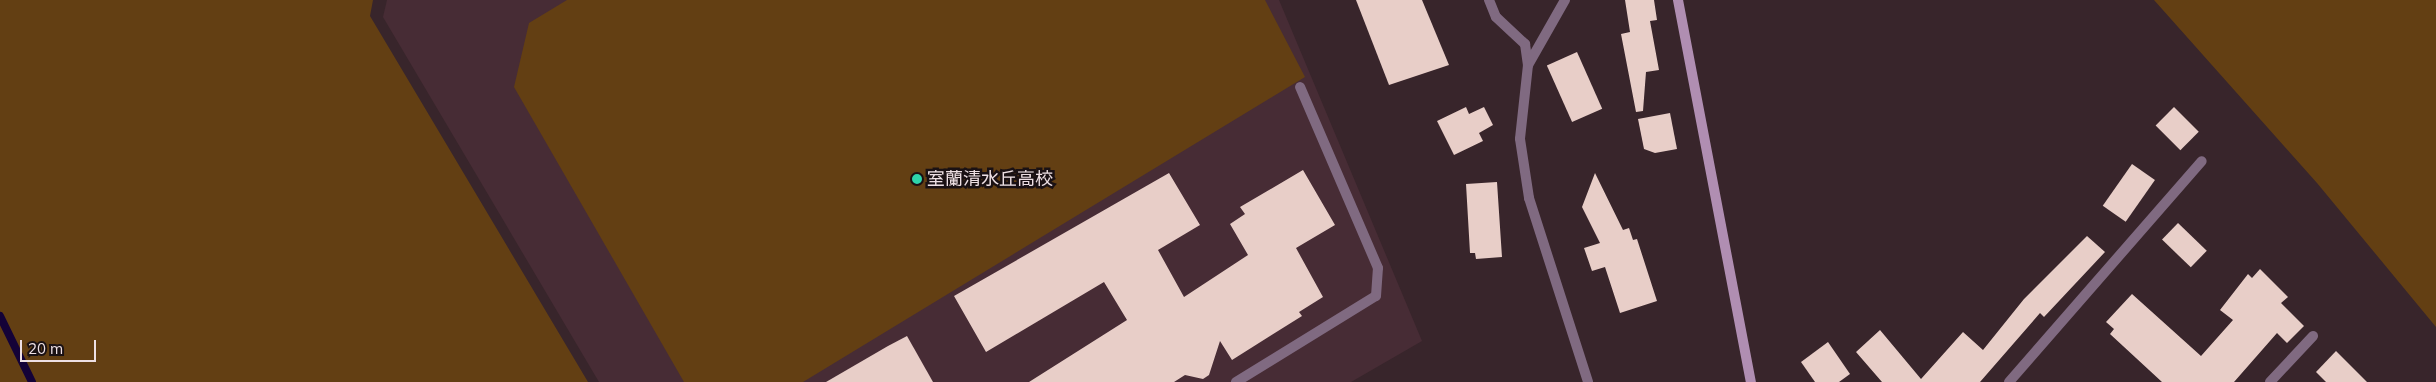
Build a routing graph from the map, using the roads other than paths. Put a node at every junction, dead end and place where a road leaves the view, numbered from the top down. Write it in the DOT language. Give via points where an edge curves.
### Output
graph roads {
  1 [pos="1489,0"];
  2 [pos="1565,0"];
  3 [pos="1678,0"];
  4 [pos="1528,65"];
  5 [pos="1300,87"];
  6 [pos="2202,161"];
  7 [pos="2313,336"];
  8 [pos="1236,382"];
  9 [pos="1588,382"];
  10 [pos="1751,382"];
  11 [pos="2009,382"];
  12 [pos="2270,382"];
  1 -- 4 [label="street" via="1496,17 1525,44"];
  2 -- 4 [label="street"];
  3 -- 10 [label="street"];
  4 -- 9 [label="street" via="1520,139 1529,198"];
  5 -- 8 [label="street" via="1378,268 1376,296"];
  6 -- 11 [label="street"];
  7 -- 12 [label="street"];
}
